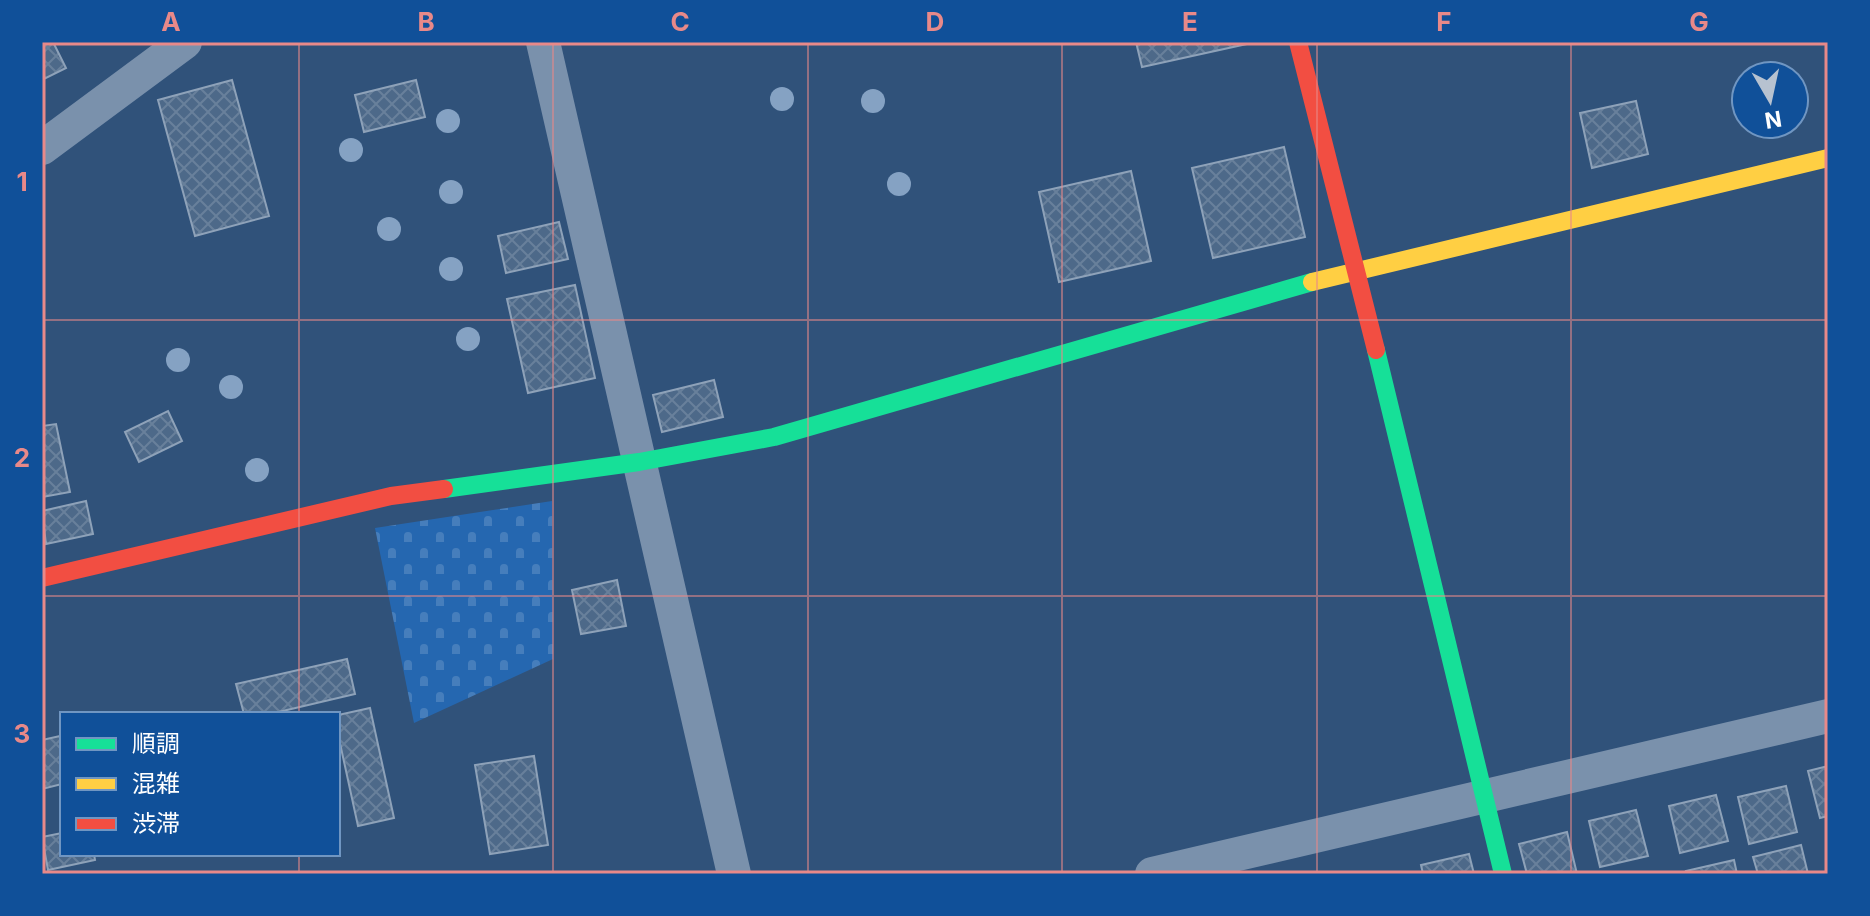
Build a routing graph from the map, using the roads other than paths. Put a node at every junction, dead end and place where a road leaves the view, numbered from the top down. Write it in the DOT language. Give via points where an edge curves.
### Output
graph roads {
  1 [pos="185,42"];
  2 [pos="543,42"];
  3 [pos="1298,42"];
  4 [pos="42,148"];
  5 [pos="1828,158"];
  6 [pos="1356,269"];
  7 [pos="639,462"];
  8 [pos="42,578"];
  9 [pos="1828,716"];
  10 [pos="1485,795"];
  11 [pos="734,874"];
  12 [pos="1152,874"];
  13 [pos="1503,874"];
  1 -- 4 [label="street"];
  2 -- 7 [label="street"];
  3 -- 6 [label="street"];
  5 -- 6 [label="street"];
  6 -- 7 [label="street" via="774,437"];
  6 -- 10 [label="street"];
  7 -- 8 [label="street" via="391,496"];
  7 -- 11 [label="street"];
  9 -- 10 [label="street"];
  10 -- 12 [label="street"];
  10 -- 13 [label="street"];
}
